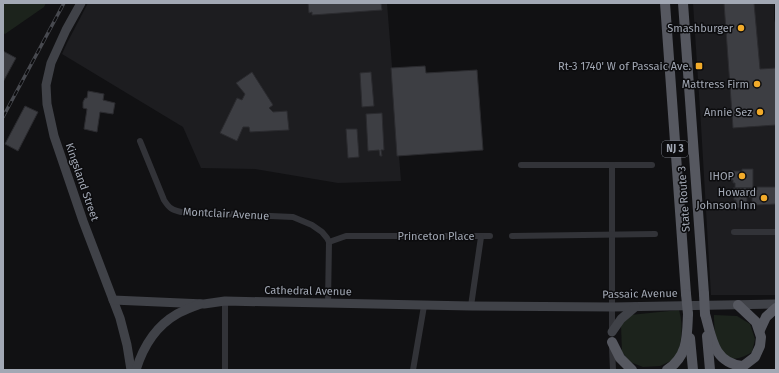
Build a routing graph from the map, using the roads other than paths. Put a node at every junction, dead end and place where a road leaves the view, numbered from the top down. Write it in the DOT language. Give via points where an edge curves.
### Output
graph roads {
  1 [pos="81,3"];
  2 [pos="666,3"];
  3 [pos="683,3"];
  4 [pos="140,141"];
  5 [pos="521,165"];
  6 [pos="612,165"];
  7 [pos="652,165"];
  8 [pos="734,232"];
  9 [pos="776,232"];
  10 [pos="612,234"];
  11 [pos="655,234"];
  12 [pos="481,236"];
  13 [pos="490,236"];
  14 [pos="512,236"];
  15 [pos="329,242"];
  16 [pos="113,300"];
  17 [pos="225,301"];
  18 [pos="328,303"];
  19 [pos="204,304"];
  20 [pos="776,304"];
  21 [pos="742,305"];
  22 [pos="424,306"];
  23 [pos="471,306"];
  24 [pos="504,306"];
  25 [pos="636,306"];
  26 [pos="613,307"];
  27 [pos="776,308"];
  28 [pos="688,314"];
  29 [pos="705,314"];
  30 [pos="760,330"];
  31 [pos="612,332"];
  32 [pos="612,342"];
  33 [pos="740,368"];
  34 [pos="131,370"];
  35 [pos="136,370"];
  36 [pos="224,370"];
  37 [pos="413,370"];
  38 [pos="613,370"];
  39 [pos="632,370"];
  40 [pos="667,370"];
  41 [pos="693,370"];
  42 [pos="710,370"];
  1 -- 16 [label="main road, Kingsland Street" via="51,63 46,85 47,104 54,136 82,220"];
  2 -- 28 [label="highway, State Route 3 / NJ 3, bridge"];
  3 -- 29 [label="highway, State Route 3 / NJ 3, bridge"];
  4 -- 15 [label="street, Montclair Avenue" via="164,200 172,210 292,218 312,225 322,232"];
  5 -- 6 [label="street"];
  6 -- 7 [label="street"];
  6 -- 10 [label="street"];
  8 -- 9 [label="street"];
  10 -- 11 [label="street"];
  10 -- 14 [label="street"];
  10 -- 26 [label="street"];
  12 -- 13 [label="street"];
  12 -- 15 [label="street, Princeton Place" via="346,236"];
  12 -- 23 [label="street, Princeton Place"];
  15 -- 18 [label="street"];
  16 -- 19 [label="main road, Cathedral Avenue"];
  16 -- 34 [label="main road, Kingsland Street" via="127,345"];
  17 -- 18 [label="main road, Cathedral Avenue"];
  17 -- 19 [label="main road, Cathedral Avenue"];
  17 -- 36 [label="street"];
  18 -- 22 [label="main road, Cathedral Avenue"];
  19 -- 35 [label="main road" via="178,314 164,324 150,339"];
  20 -- 21 [label="main road, Passaic Avenue"];
  21 -- 25 [label="main road, Passaic Avenue"];
  21 -- 30 [label="highway"];
  22 -- 23 [label="main road, Cathedral Avenue"];
  22 -- 37 [label="street"];
  23 -- 24 [label="main road, Cathedral Avenue"];
  24 -- 26 [label="main road, Passaic Avenue"];
  25 -- 26 [label="main road, Passaic Avenue"];
  25 -- 31 [label="main road" via="621,318"];
  26 -- 31 [label="street"];
  27 -- 30 [label="highway" via="766,317"];
  28 -- 40 [label="highway" via="687,338 683,353"];
  28 -- 41 [label="highway, State Route 3 / NJ 3"];
  29 -- 33 [label="highway" via="717,351 726,362"];
  29 -- 42 [label="highway, State Route 3 / NJ 3"];
  30 -- 33 [label="highway" via="758,352"];
  31 -- 32 [label="street"];
  32 -- 38 [label="street"];
  32 -- 39 [label="highway" via="623,363"];
}
